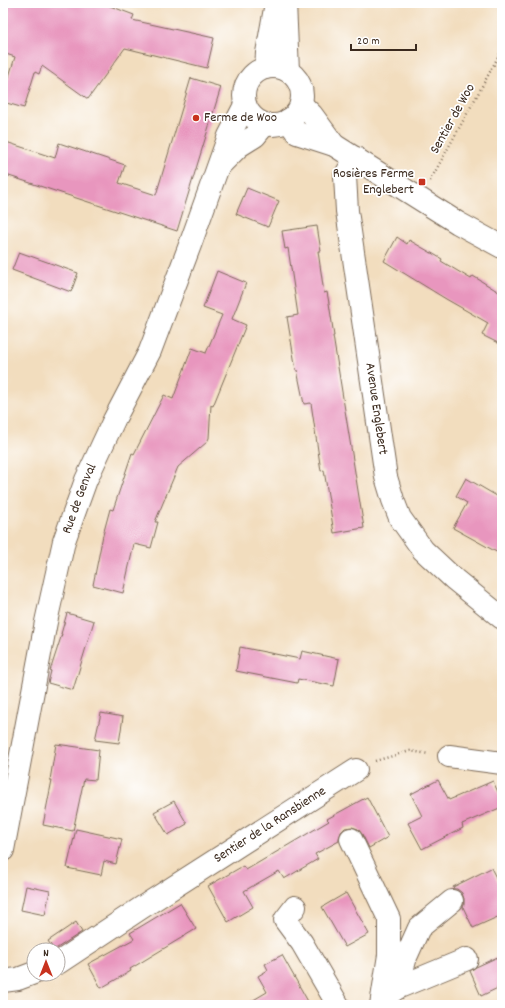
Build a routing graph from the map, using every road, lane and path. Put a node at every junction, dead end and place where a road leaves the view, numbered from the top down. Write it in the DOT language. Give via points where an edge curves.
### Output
graph roads {
  1 [pos="276,3"];
  2 [pos="285,3"];
  3 [pos="502,50"];
  4 [pos="266,68"];
  5 [pos="288,71"];
  6 [pos="245,105"];
  7 [pos="295,112"];
  8 [pos="265,124"];
  9 [pos="356,158"];
  10 [pos="218,167"];
  11 [pos="421,199"];
  12 [pos="502,247"];
  13 [pos="502,618"];
  14 [pos="449,756"];
  15 [pos="502,763"];
  16 [pos="356,770"];
  17 [pos="351,839"];
  18 [pos="3,850"];
  19 [pos="452,901"];
  20 [pos="285,915"];
  21 [pos="66,958"];
  22 [pos="467,959"];
  23 [pos="26,976"];
  24 [pos="3,981"];
  25 [pos="387,998"];
  26 [pos="338,1005"];
  1 -- 4 [label="street"];
  2 -- 5 [label="street"];
  3 -- 11 [label="path, Sentier de Woo"];
  4 -- 5 [label="street" via="277,67"];
  4 -- 6 [label="street, Rue de Genval" via="257,71 245,86"];
  5 -- 7 [label="street" via="300,85 302,94"];
  6 -- 8 [label="street" via="252,117"];
  6 -- 10 [label="street, Rue de Genval" via="229,136"];
  7 -- 8 [label="street" via="283,123"];
  7 -- 9 [label="street" via="297,133 334,145"];
  8 -- 10 [label="street, Rue de Genval" via="255,136 239,146"];
  9 -- 11 [label="street"];
  9 -- 13 [label="street, Avenue Englebert" via="344,176 347,212 386,477 393,500 400,518 423,550 454,580"];
  10 -- 18 [label="street, Rue de Genval" via="150,351 98,453 64,541"];
  11 -- 12 [label="street"];
  14 -- 15 [label="street"];
  14 -- 16 [label="path" via="410,751 371,762"];
  16 -- 21 [label="street, Sentier de la Ransbienne"];
  17 -- 25 [label="street" via="389,919"];
  19 -- 25 [label="street" via="419,928"];
  20 -- 26 [label="street"];
  22 -- 25 [label="street"];
  23 -- 24 [label="street"];
}
